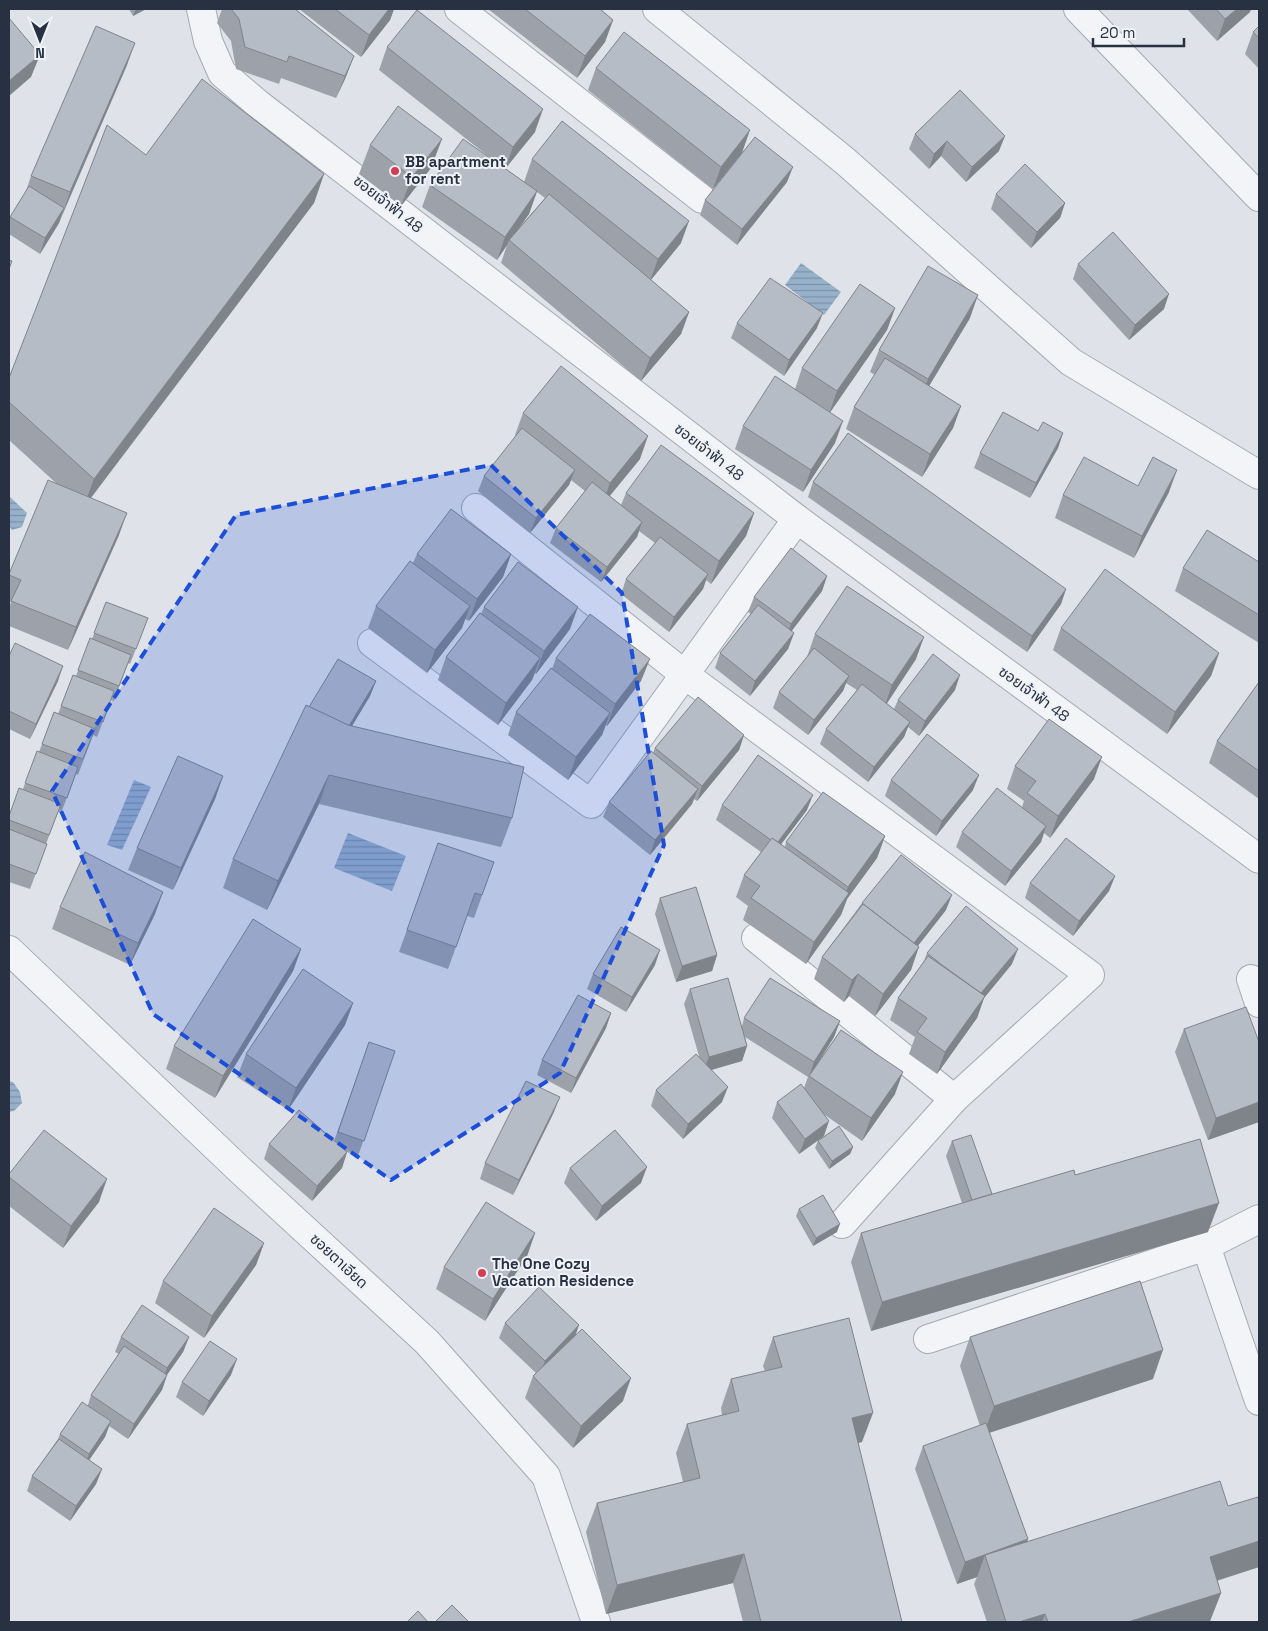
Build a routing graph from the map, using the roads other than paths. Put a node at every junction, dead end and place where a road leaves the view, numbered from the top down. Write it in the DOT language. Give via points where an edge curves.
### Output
graph roads {
  1 [pos="202,9"];
  2 [pos="459,9"];
  3 [pos="657,9"];
  4 [pos="1078,9"];
  5 [pos="1259,197"];
  6 [pos="702,199"];
  7 [pos="1259,474"];
  8 [pos="476,508"];
  9 [pos="797,519"];
  10 [pos="372,643"];
  11 [pos="684,674"];
  12 [pos="1259,859"];
  13 [pos="756,938"];
  14 [pos="9,950"];
  15 [pos="954,1100"];
  16 [pos="1259,1219"];
  17 [pos="842,1224"];
  18 [pos="1206,1246"];
  19 [pos="928,1339"];
  20 [pos="1259,1401"];
  21 [pos="596,1622"];
  1 -- 9 [label="street, ซอยเจ้าฟ้า 48" via="208,42 222,73"];
  2 -- 6 [label="street"];
  3 -- 7 [label="street" via="845,161 1071,362"];
  4 -- 5 [label="street"];
  8 -- 11 [label="street"];
  9 -- 11 [label="street"];
  9 -- 12 [label="street, ซอยเจ้าฟ้า 48"];
  10 -- 11 [label="street" via="591,804"];
  11 -- 15 [label="street" via="1090,975"];
  13 -- 15 [label="street"];
  14 -- 21 [label="street, ซอยตาเอียด" via="427,1342 546,1476"];
  15 -- 17 [label="street"];
  16 -- 18 [label="street"];
  18 -- 19 [label="street"];
  18 -- 20 [label="street"];
}
